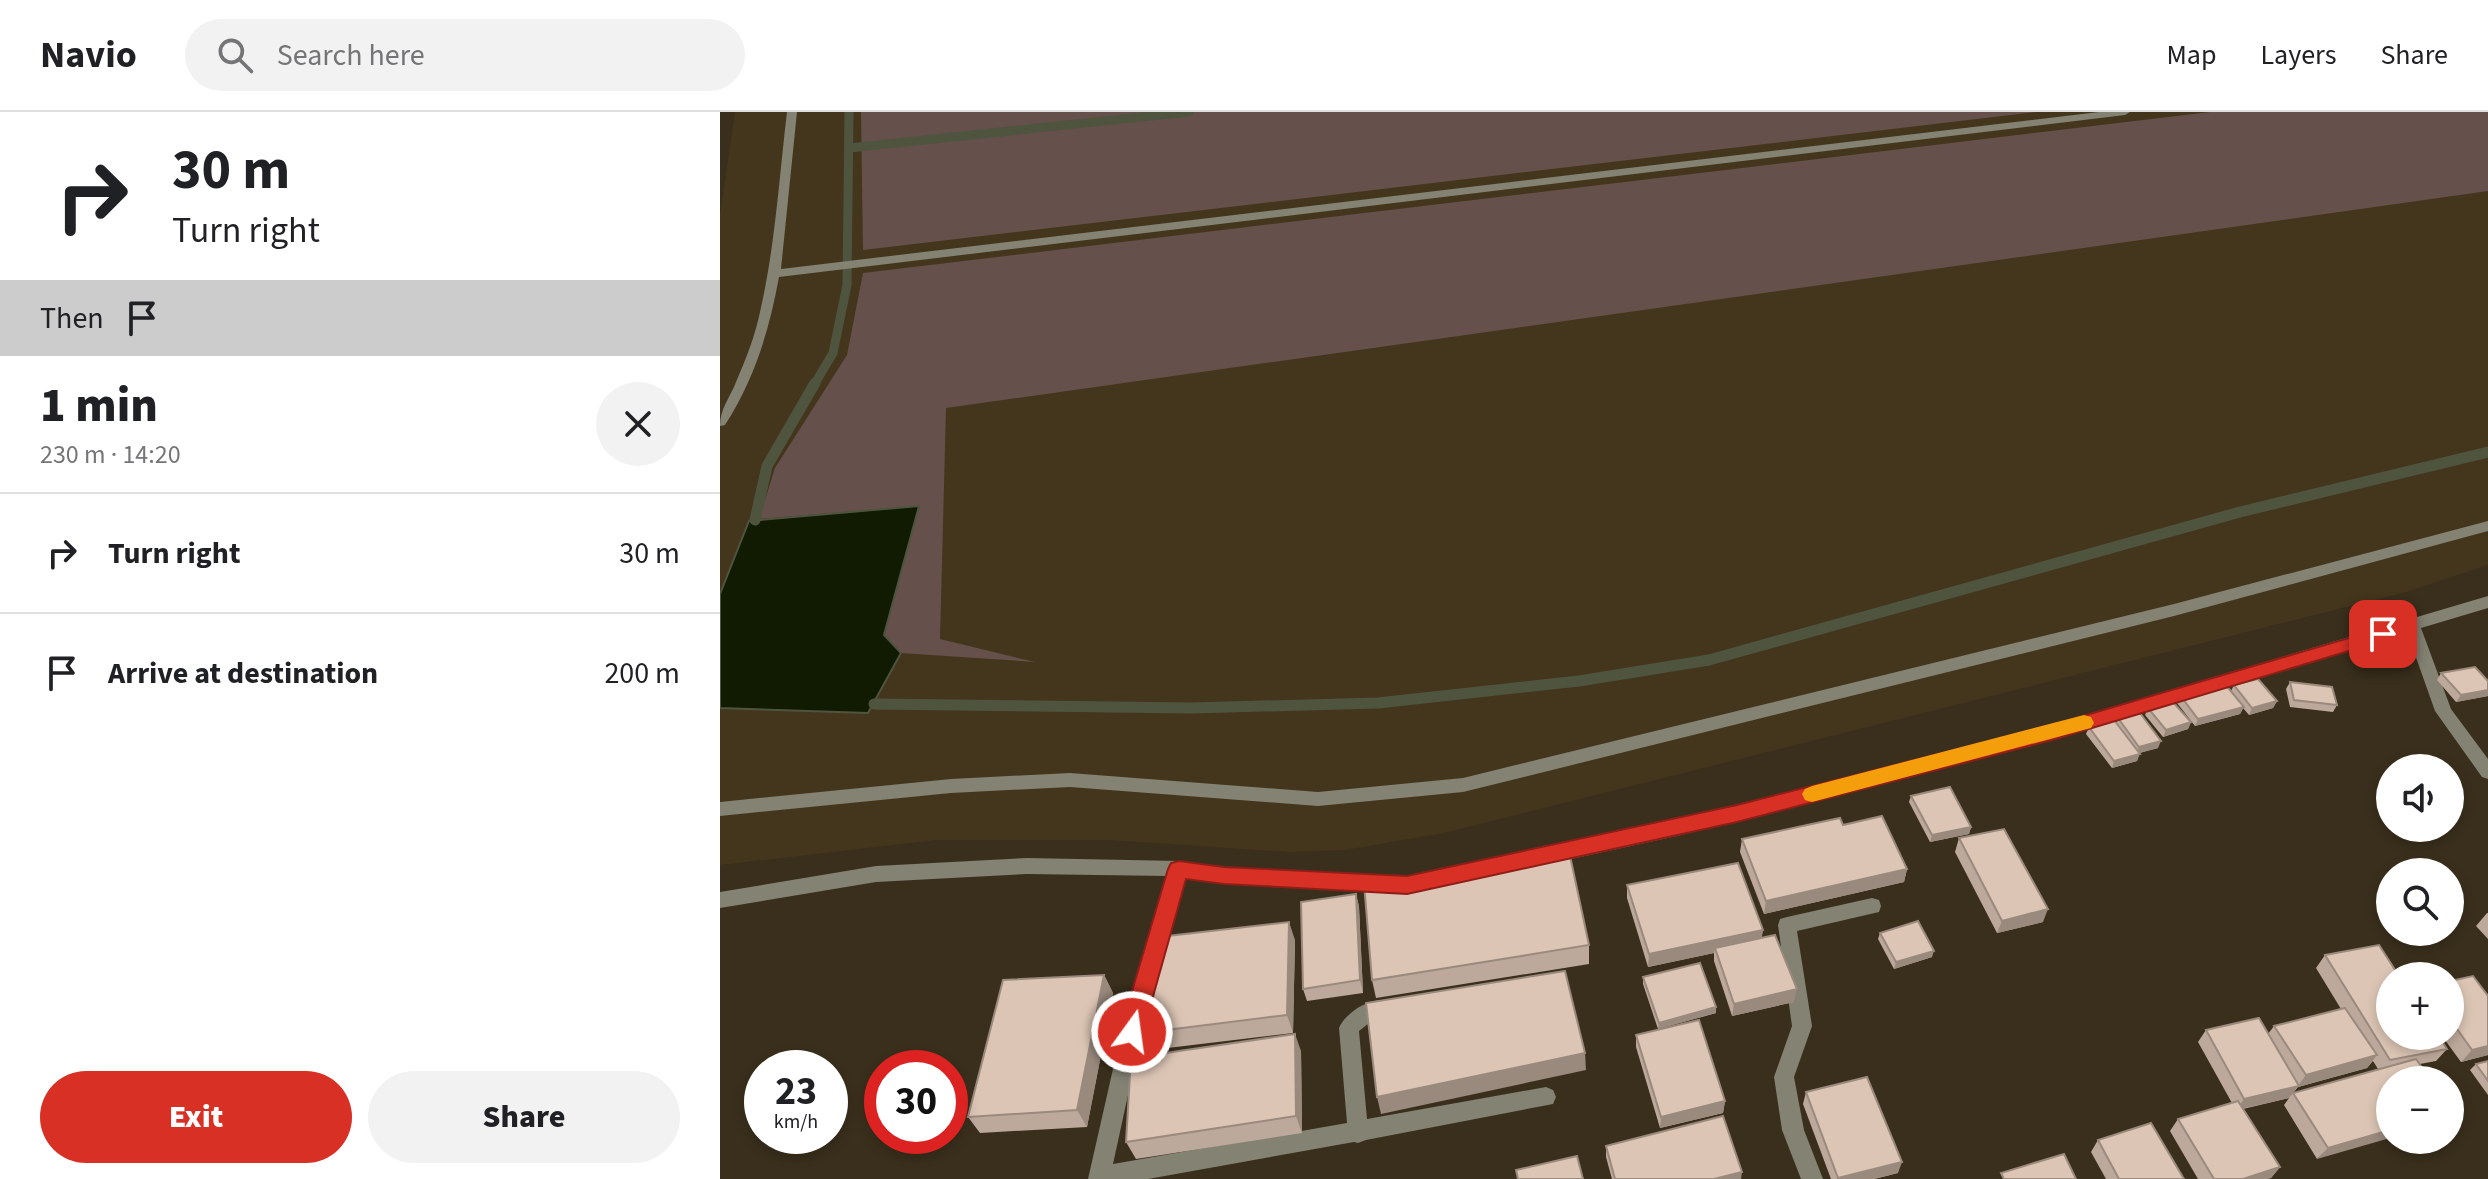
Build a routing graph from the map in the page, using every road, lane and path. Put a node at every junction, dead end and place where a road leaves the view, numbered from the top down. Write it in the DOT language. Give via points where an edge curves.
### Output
graph roads {
  1 [pos="792,112"];
  2 [pos="2125,112"];
  3 [pos="773,274"];
  4 [pos="720,422"];
  5 [pos="2488,526"];
  6 [pos="2488,602"];
  7 [pos="2413,626"];
  8 [pos="2488,772"];
  9 [pos="720,809"];
  10 [pos="1528,860"];
  11 [pos="1179,869"];
  12 [pos="1407,885"];
  13 [pos="720,900"];
  14 [pos="1872,906"];
  15 [pos="1414,1003"];
  16 [pos="1546,1097"];
  17 [pos="1358,1133"];
  18 [pos="1099,1178"];
  19 [pos="1812,1179"];
  1 -- 3 [label="street"];
  2 -- 3 [label="street"];
  3 -- 4 [label="street" via="758,348"];
  5 -- 9 [label="street" via="2174,610 1463,785 1318,799 1070,780"];
  6 -- 7 [label="street"];
  7 -- 8 [label="street" via="2443,711"];
  7 -- 10 [label="street" via="2052,732 1695,824"];
  11 -- 12 [label="street"];
  11 -- 13 [label="street" via="1027,866 876,874"];
  11 -- 18 [label="street" via="1138,1003"];
  14 -- 19 [label="street" via="1787,925 1802,1026 1784,1077 1793,1130"];
  15 -- 17 [label="street" via="1368,1011 1349,1028"];
  16 -- 17 [label="street"];
  17 -- 18 [label="street"];
}
